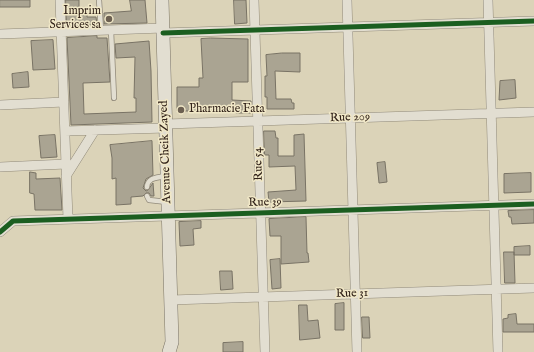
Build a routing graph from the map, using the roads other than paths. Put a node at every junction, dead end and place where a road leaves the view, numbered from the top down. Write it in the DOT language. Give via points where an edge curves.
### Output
graph roads {
  1 [pos="60,0"];
  2 [pos="99,0"];
  3 [pos="162,0"];
  4 [pos="254,0"];
  5 [pos="347,0"];
  6 [pos="488,0"];
  7 [pos="534,21"];
  8 [pos="489,23"];
  9 [pos="348,27"];
  10 [pos="101,30"];
  11 [pos="111,30"];
  12 [pos="255,30"];
  13 [pos="163,31"];
  14 [pos="61,32"];
  15 [pos="0,34"];
  16 [pos="114,98"];
  17 [pos="64,102"];
  18 [pos="0,105"];
  19 [pos="534,112"];
  20 [pos="491,114"];
  21 [pos="350,118"];
  22 [pos="258,121"];
  23 [pos="166,126"];
  24 [pos="95,130"];
  25 [pos="65,131"];
  26 [pos="66,164"];
  27 [pos="0,167"];
  28 [pos="66,176"];
  29 [pos="167,176"];
  30 [pos="147,187"];
  31 [pos="147,196"];
  32 [pos="168,202"];
  33 [pos="534,204"];
  34 [pos="494,206"];
  35 [pos="353,210"];
  36 [pos="260,213"];
  37 [pos="168,216"];
  38 [pos="68,219"];
  39 [pos="0,232"];
  40 [pos="534,288"];
  41 [pos="496,289"];
  42 [pos="356,294"];
  43 [pos="263,297"];
  44 [pos="171,300"];
  45 [pos="172,349"];
  46 [pos="264,352"];
  47 [pos="357,352"];
  48 [pos="498,352"];
  1 -- 14 [label="street"];
  2 -- 10 [label="lane"];
  3 -- 13 [label="main road, Avenue Cheik Zayed"];
  4 -- 12 [label="street, Rue 54"];
  5 -- 9 [label="street"];
  6 -- 8 [label="street"];
  7 -- 8 [label="street"];
  8 -- 9 [label="street"];
  8 -- 20 [label="street"];
  9 -- 12 [label="street"];
  9 -- 21 [label="street"];
  10 -- 11 [label="street"];
  10 -- 14 [label="street"];
  11 -- 13 [label="street"];
  11 -- 16 [label="lane"];
  12 -- 13 [label="street"];
  12 -- 22 [label="street, Rue 54"];
  13 -- 23 [label="main road, Avenue Cheik Zayed"];
  14 -- 15 [label="street"];
  14 -- 17 [label="street"];
  17 -- 18 [label="street"];
  17 -- 25 [label="street"];
  19 -- 20 [label="street, Rue 209"];
  20 -- 21 [label="street, Rue 209"];
  20 -- 34 [label="street"];
  21 -- 22 [label="street, Rue 209"];
  21 -- 35 [label="street"];
  22 -- 23 [label="street, Rue 209"];
  22 -- 36 [label="street, Rue 54"];
  23 -- 24 [label="street, Rue 209"];
  23 -- 29 [label="main road, Avenue Cheik Zayed"];
  24 -- 25 [label="street, Rue 209"];
  24 -- 28 [label="street"];
  25 -- 26 [label="street"];
  26 -- 27 [label="street"];
  26 -- 28 [label="street"];
  28 -- 38 [label="street"];
  29 -- 30 [label="lane" via="150,179"];
  29 -- 32 [label="main road, Avenue Cheik Zayed"];
  31 -- 32 [label="lane" via="152,201"];
  32 -- 37 [label="main road, Avenue Cheik Zayed"];
  33 -- 34 [label="street, Rue 39"];
  34 -- 35 [label="street, Rue 39"];
  34 -- 41 [label="street"];
  35 -- 36 [label="street, Rue 39"];
  35 -- 42 [label="street"];
  36 -- 37 [label="street, Rue 39"];
  36 -- 43 [label="street, Rue 54"];
  37 -- 38 [label="street, Rue 39"];
  37 -- 44 [label="main road, Avenue Cheik Zayed"];
  38 -- 39 [label="street, Rue 39" via="13,221"];
  40 -- 41 [label="street, Rue 31"];
  41 -- 42 [label="street, Rue 31"];
  41 -- 48 [label="street"];
  42 -- 43 [label="street, Rue 31"];
  42 -- 47 [label="street"];
  43 -- 44 [label="street, Rue 31"];
  43 -- 46 [label="street, Rue 54"];
  44 -- 45 [label="main road, Avenue Cheik Zayed"];
}
